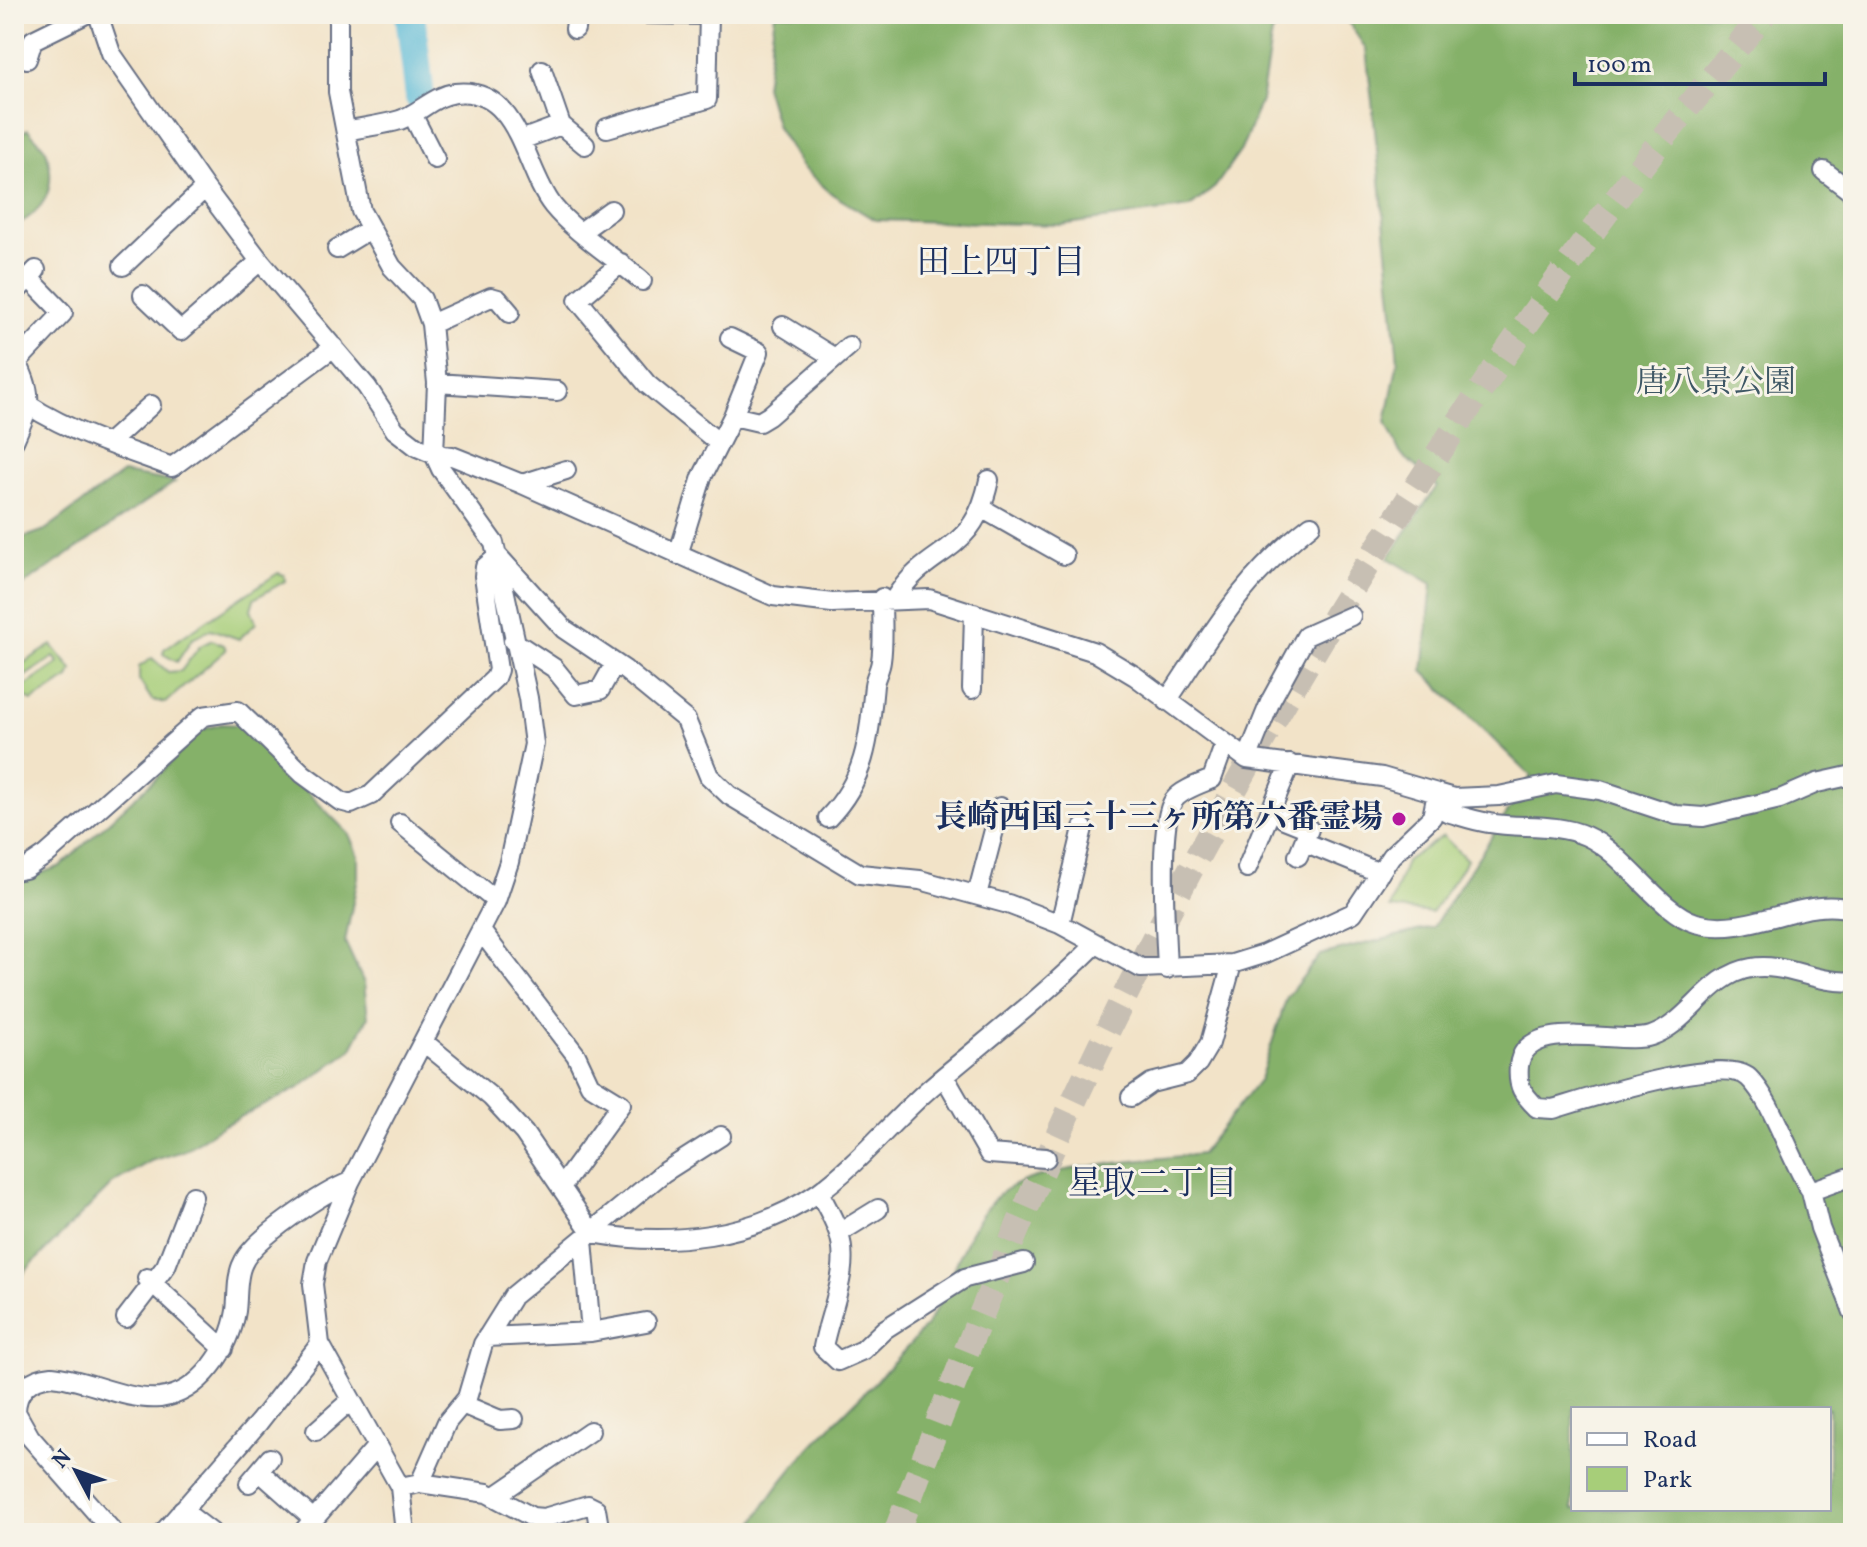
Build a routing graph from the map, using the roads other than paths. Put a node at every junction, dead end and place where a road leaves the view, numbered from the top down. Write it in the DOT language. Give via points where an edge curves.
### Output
graph roads {
  1 [pos="86,14"];
  2 [pos="98,14"];
  3 [pos="338,14"];
  4 [pos="643,14"];
  5 [pos="709,14"];
  6 [pos="27,59"];
  7 [pos="542,70"];
  8 [pos="412,114"];
  9 [pos="561,125"];
  10 [pos="607,128"];
  11 [pos="346,131"];
  12 [pos="521,140"];
  13 [pos="585,145"];
  14 [pos="435,159"];
  15 [pos="1824,171"];
  16 [pos="205,188"];
  17 [pos="1853,193"];
  18 [pos="611,210"];
  19 [pos="370,229"];
  20 [pos="582,231"];
  21 [pos="337,249"];
  22 [pos="260,261"];
  23 [pos="621,263"];
  24 [pos="123,266"];
  25 [pos="642,281"];
  26 [pos="14,294"];
  27 [pos="143,295"];
  28 [pos="510,313"];
  29 [pos="431,324"];
  30 [pos="783,326"];
  31 [pos="730,338"];
  32 [pos="334,347"];
  33 [pos="16,358"];
  34 [pos="437,383"];
  35 [pos="557,391"];
  36 [pos="22,400"];
  37 [pos="151,405"];
  38 [pos="733,416"];
  39 [pos="14,441"];
  40 [pos="109,443"];
  41 [pos="719,443"];
  42 [pos="434,454"];
  43 [pos="566,470"];
  44 [pos="989,480"];
  45 [pos="522,484"];
  46 [pos="983,509"];
  47 [pos="1311,525"];
  48 [pos="678,555"];
  49 [pos="1064,555"];
  50 [pos="498,556"];
  51 [pos="888,598"];
  52 [pos="974,613"];
  53 [pos="1351,616"];
  54 [pos="513,641"];
  55 [pos="615,663"];
  56 [pos="972,689"];
  57 [pos="1167,701"];
  58 [pos="1225,743"];
  59 [pos="1247,759"];
  60 [pos="1290,764"];
  61 [pos="1853,775"];
  62 [pos="1437,793"];
  63 [pos="1000,807"];
  64 [pos="828,818"];
  65 [pos="1284,819"];
  66 [pos="400,823"];
  67 [pos="1083,828"];
  68 [pos="1247,868"];
  69 [pos="14,871"];
  70 [pos="1380,873"];
  71 [pos="977,895"];
  72 [pos="496,901"];
  73 [pos="1853,910"];
  74 [pos="1060,924"];
  75 [pos="481,931"];
  76 [pos="1095,945"];
  77 [pos="1232,964"];
  78 [pos="1167,969"];
  79 [pos="1853,981"];
  80 [pos="425,1043"];
  81 [pos="944,1076"];
  82 [pos="1131,1097"];
  83 [pos="721,1136"];
  84 [pos="1046,1158"];
  85 [pos="1853,1176"];
  86 [pos="350,1182"];
  87 [pos="561,1187"];
  88 [pos="1811,1191"];
  89 [pos="819,1192"];
  90 [pos="193,1196"];
  91 [pos="878,1209"];
  92 [pos="839,1233"];
  93 [pos="587,1237"];
  94 [pos="1024,1263"];
  95 [pos="150,1281"];
  96 [pos="1853,1312"];
  97 [pos="126,1318"];
  98 [pos="646,1322"];
  99 [pos="591,1332"];
  100 [pos="487,1337"];
  101 [pos="320,1344"];
  102 [pos="224,1349"];
  103 [pos="351,1400"];
  104 [pos="462,1404"];
  105 [pos="514,1419"];
  106 [pos="316,1431"];
  107 [pos="590,1431"];
  108 [pos="377,1446"];
  109 [pos="259,1471"];
  110 [pos="420,1483"];
  111 [pos="400,1487"];
  112 [pos="494,1497"];
  113 [pos="182,1510"];
  114 [pos="552,1514"];
  115 [pos="308,1526"];
  116 [pos="114,1533"];
  117 [pos="163,1533"];
  118 [pos="212,1533"];
  119 [pos="405,1533"];
  120 [pos="559,1533"];
  121 [pos="600,1533"];
  1 -- 6 [label="street" via="33,40"];
  2 -- 16 [label="street" via="111,53"];
  3 -- 11 [label="street" via="338,92"];
  4 -- 5 [label="street"];
  5 -- 10 [label="street" via="707,99"];
  7 -- 9 [label="street"];
  8 -- 11 [label="street"];
  8 -- 12 [label="street" via="433,99 472,95 507,114"];
  8 -- 14 [label="street"];
  9 -- 12 [label="street"];
  9 -- 13 [label="street"];
  11 -- 19 [label="street" via="361,211"];
  12 -- 20 [label="street" via="553,206"];
  15 -- 17 [label="street"];
  16 -- 22 [label="street"];
  16 -- 24 [label="street"];
  18 -- 20 [label="street"];
  19 -- 21 [label="street"];
  19 -- 29 [label="street" via="392,267 422,299"];
  20 -- 23 [label="street"];
  22 -- 27 [label="street" via="181,331"];
  22 -- 32 [label="street"];
  23 -- 25 [label="street"];
  23 -- 41 [label="street" via="578,300 647,384"];
  26 -- 33 [label="street" via="33,273 63,313"];
  28 -- 29 [label="street" via="491,297"];
  29 -- 34 [label="street"];
  30 -- 38 [label="street" via="841,352 759,422"];
  31 -- 38 [label="street" via="759,352"];
  32 -- 40 [label="street" via="172,467"];
  32 -- 42 [label="street" via="395,430"];
  33 -- 36 [label="street" via="30,392"];
  34 -- 35 [label="street"];
  34 -- 42 [label="street"];
  36 -- 39 [label="street"];
  36 -- 40 [label="street"];
  37 -- 40 [label="street"];
  38 -- 41 [label="street"];
  41 -- 48 [label="street" via="690,509"];
  42 -- 45 [label="street"];
  42 -- 50 [label="street" via="487,530"];
  43 -- 45 [label="street"];
  44 -- 46 [label="street"];
  45 -- 48 [label="street"];
  46 -- 49 [label="street"];
  46 -- 51 [label="street" via="962,540"];
  47 -- 57 [label="street" via="1245,584"];
  48 -- 51 [label="street" via="773,596 832,603"];
  50 -- 54 [label="street"];
  50 -- 55 [label="street" via="564,629"];
  50 -- 69 [label="street" via="485,567 484,576 495,678 371,795 351,804 325,791 238,711 203,716 46,855"];
  51 -- 52 [label="street" via="929,599"];
  51 -- 64 [label="street" via="869,745 847,799"];
  52 -- 56 [label="street"];
  52 -- 57 [label="street" via="1095,652"];
  53 -- 59 [label="street" via="1306,636"];
  54 -- 55 [label="street" via="554,668 576,695 600,690"];
  54 -- 72 [label="street" via="534,744"];
  55 -- 71 [label="street" via="686,720 709,776 729,795 860,874 920,880"];
  57 -- 58 [label="street"];
  58 -- 59 [label="street"];
  58 -- 78 [label="street" via="1212,779 1175,796 1170,807 1164,877"];
  59 -- 60 [label="street"];
  60 -- 62 [label="street" via="1382,777"];
  60 -- 68 [label="street"];
  61 -- 62 [label="street" via="1703,817 1556,784 1499,796"];
  62 -- 70 [label="street" via="1432,817"];
  62 -- 73 [label="street" via="1447,812 1490,823 1556,826 1586,836 1693,922 1750,924 1821,908"];
  63 -- 71 [label="street"];
  65 -- 70 [label="street" via="1309,829 1301,849"];
  66 -- 72 [label="street"];
  67 -- 74 [label="street"];
  70 -- 77 [label="street" via="1353,913"];
  71 -- 74 [label="street"];
  72 -- 75 [label="street"];
  74 -- 76 [label="street"];
  75 -- 80 [label="street"];
  75 -- 87 [label="street" via="576,1055 590,1085 621,1104"];
  76 -- 78 [label="street" via="1141,968"];
  76 -- 81 [label="street"];
  77 -- 78 [label="street"];
  77 -- 82 [label="street" via="1210,1043 1198,1063 1187,1074 1151,1083"];
  79 -- 88 [label="street" via="1762,967 1743,970 1721,979 1667,1028 1648,1037 1548,1038 1527,1048 1519,1063 1520,1092 1537,1108 1553,1109 1676,1076 1715,1070 1744,1074"];
  80 -- 86 [label="street"];
  80 -- 87 [label="street" via="491,1097"];
  81 -- 84 [label="street" via="989,1154"];
  81 -- 89 [label="street"];
  83 -- 93 [label="street" via="663,1173"];
  85 -- 88 [label="street"];
  86 -- 101 [label="street" via="314,1273"];
  86 -- 102 [label="street" via="334,1188 256,1246 242,1263 231,1336"];
  87 -- 93 [label="street"];
  88 -- 96 [label="street"];
  89 -- 92 [label="street"];
  89 -- 93 [label="street" via="776,1214 691,1240"];
  90 -- 95 [label="street"];
  91 -- 92 [label="street"];
  92 -- 94 [label="street" via="840,1282 823,1347 838,1361 863,1350 885,1329 965,1278"];
  93 -- 99 [label="street"];
  93 -- 100 [label="street" via="513,1296"];
  95 -- 97 [label="street"];
  95 -- 102 [label="street"];
  98 -- 99 [label="street"];
  99 -- 100 [label="street"];
  100 -- 104 [label="street"];
  101 -- 103 [label="street"];
  101 -- 113 [label="street"];
  102 -- 116 [label="street" via="198,1379 159,1398 52,1376 38,1377 21,1390 16,1412 30,1437"];
  103 -- 106 [label="street"];
  103 -- 108 [label="street"];
  104 -- 105 [label="street" via="500,1420"];
  104 -- 110 [label="street" via="447,1422"];
  107 -- 112 [label="street"];
  108 -- 111 [label="street"];
  108 -- 115 [label="street"];
  109 -- 115 [label="street"];
  110 -- 111 [label="street"];
  110 -- 112 [label="street"];
  111 -- 119 [label="street"];
  112 -- 114 [label="street" via="520,1513 544,1518"];
  113 -- 117 [label="street"];
  113 -- 118 [label="street"];
  114 -- 120 [label="street"];
  114 -- 121 [label="street" via="588,1505 596,1509"];
}
